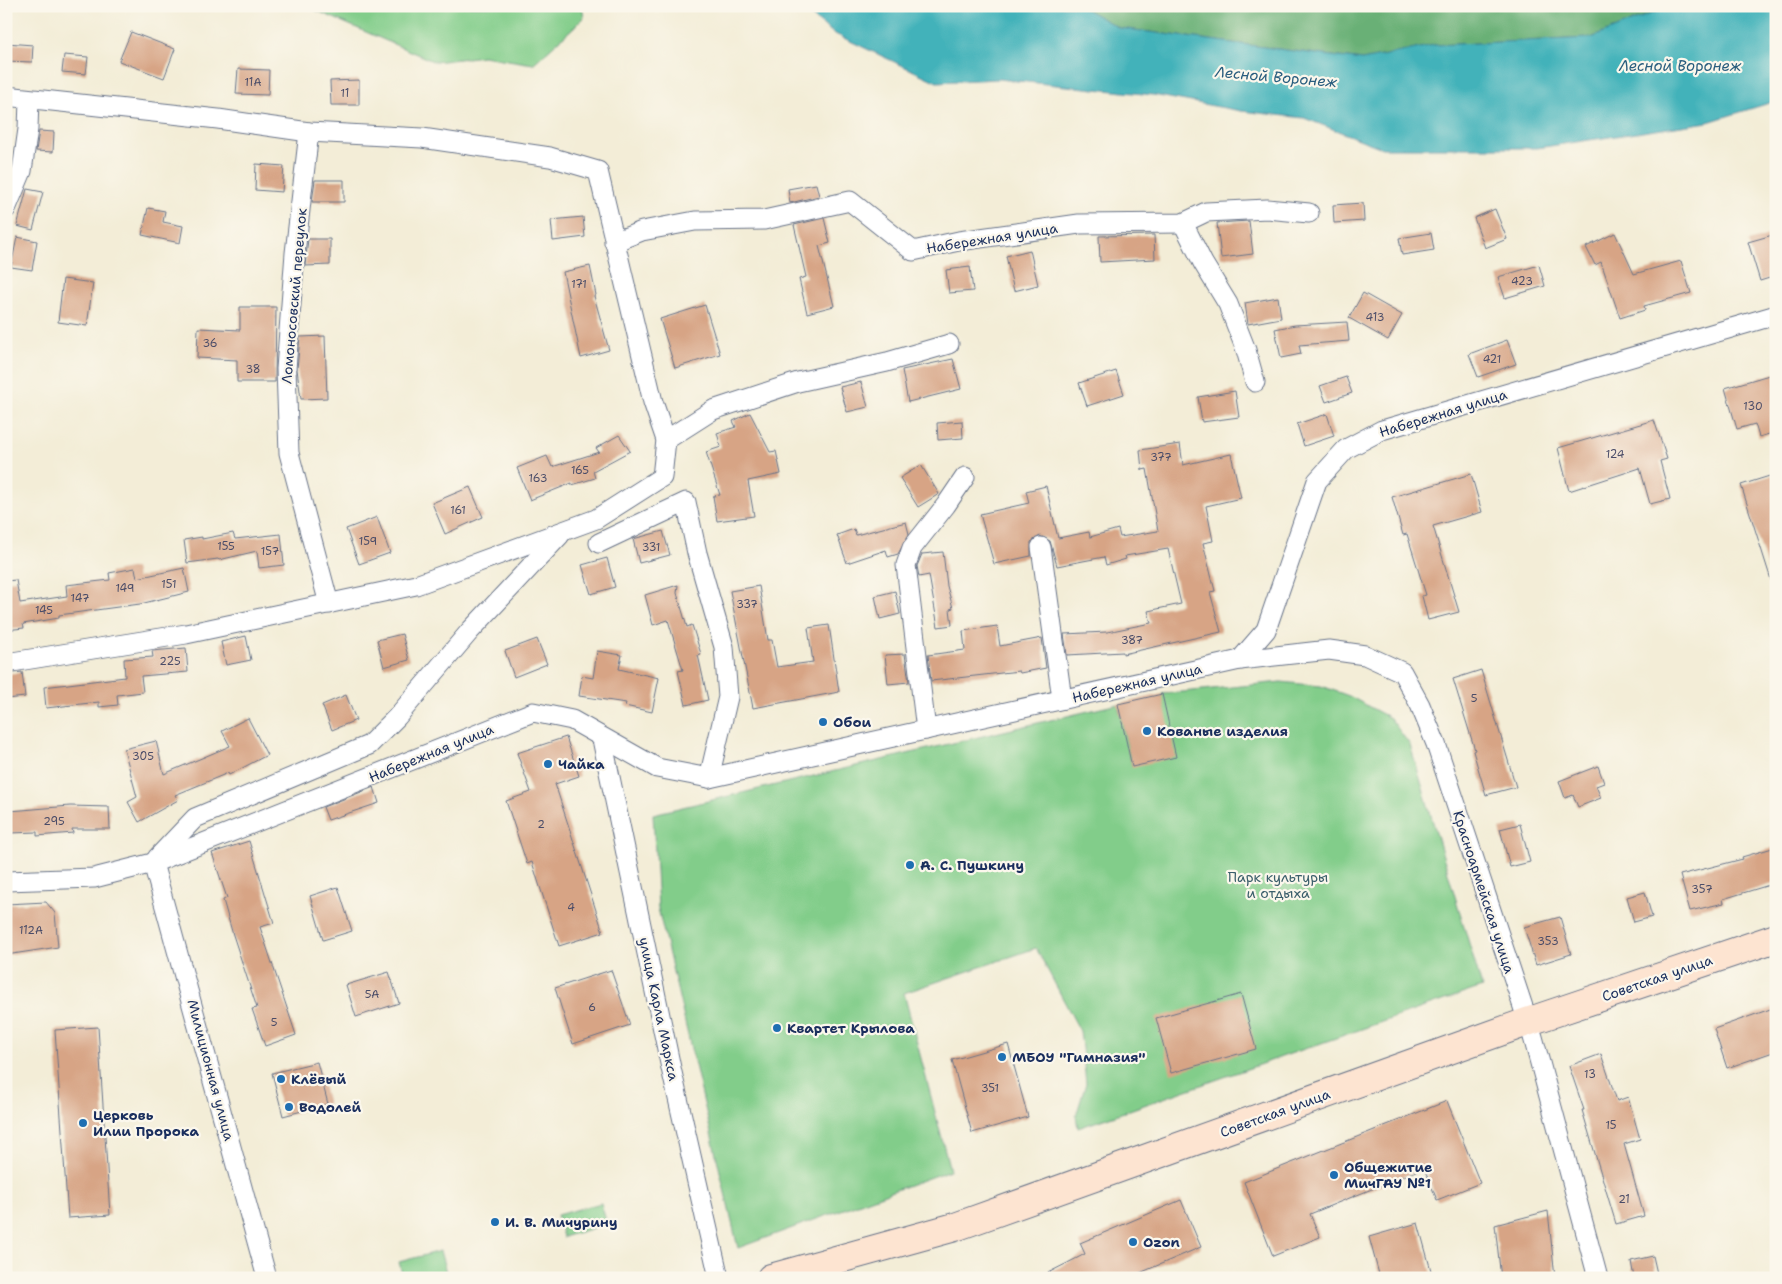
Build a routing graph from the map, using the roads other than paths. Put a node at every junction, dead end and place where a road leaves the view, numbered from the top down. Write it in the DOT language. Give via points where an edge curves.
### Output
graph roads {
  1 [pos="6,96"];
  2 [pos="29,100"];
  3 [pos="309,132"];
  4 [pos="6,209"];
  5 [pos="1309,213"];
  6 [pos="1183,223"];
  7 [pos="614,242"];
  8 [pos="1776,315"];
  9 [pos="949,344"];
  10 [pos="1254,382"];
  11 [pos="666,440"];
  12 [pos="965,477"];
  13 [pos="562,532"];
  14 [pos="599,544"];
  15 [pos="1041,547"];
  16 [pos="329,604"];
  17 [pos="1240,660"];
  18 [pos="6,663"];
  19 [pos="1062,700"];
  20 [pos="926,730"];
  21 [pos="602,739"];
  22 [pos="709,778"];
  23 [pos="153,863"];
  24 [pos="6,881"];
  25 [pos="1776,938"];
  26 [pos="1528,1022"];
  27 [pos="267,1278"];
  28 [pos="719,1278"];
  29 [pos="771,1278"];
  30 [pos="1598,1278"];
  1 -- 2 [label="street"];
  2 -- 3 [label="street" via="218,119"];
  2 -- 4 [label="street" via="22,171"];
  3 -- 7 [label="street" via="422,138 550,157 598,171"];
  3 -- 16 [label="street, Ломоносовский переулок" via="286,369 289,453"];
  5 -- 6 [label="street, Набережная улица" via="1267,209 1206,212"];
  6 -- 7 [label="street, Набережная улица" via="1079,224 913,251 850,201 764,220 695,220 642,231"];
  6 -- 10 [label="street" via="1228,304 1246,350"];
  7 -- 11 [label="street" via="653,402"];
  8 -- 17 [label="street, Набережная улица" via="1382,430 1346,449 1317,481 1266,630"];
  9 -- 11 [label="street" via="798,382 713,410"];
  11 -- 13 [label="street" via="662,477 596,519"];
  12 -- 20 [label="street" via="912,548 906,565"];
  13 -- 16 [label="street" via="416,585"];
  13 -- 23 [label="street" via="369,745 195,818"];
  14 -- 22 [label="street" via="686,502 724,647 728,696"];
  15 -- 19 [label="street, Набережная улица"];
  16 -- 18 [label="street" via="186,634"];
  17 -- 19 [label="street, Набережная улица"];
  17 -- 26 [label="street, Красноармейская улица" via="1329,650 1366,655 1402,672 1436,744"];
  19 -- 20 [label="street, Набережная улица"];
  20 -- 22 [label="street, Набережная улица"];
  21 -- 22 [label="street, Набережная улица" via="657,768"];
  21 -- 23 [label="street, Набережная улица" via="572,720 533,712"];
  21 -- 28 [label="street, улица Карла Маркса"];
  23 -- 24 [label="street, Набережная улица" via="94,878"];
  23 -- 27 [label="street, Милиционная улица"];
  25 -- 26 [label="main road, Советская улица"];
  26 -- 29 [label="main road, Советская улица" via="955,1227"];
  26 -- 30 [label="street, Красноармейская улица"];
}
